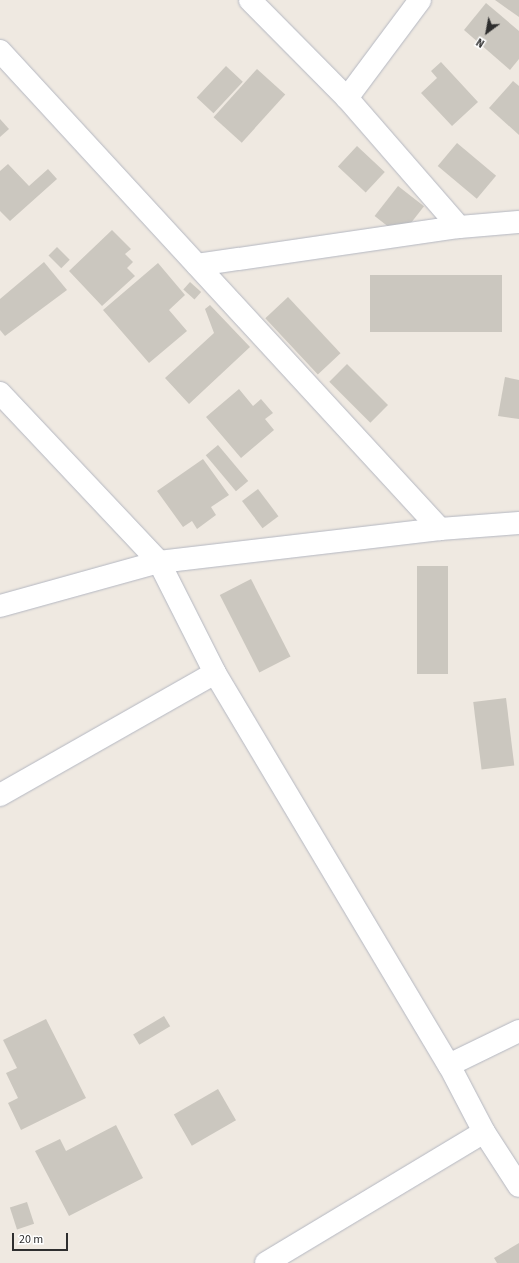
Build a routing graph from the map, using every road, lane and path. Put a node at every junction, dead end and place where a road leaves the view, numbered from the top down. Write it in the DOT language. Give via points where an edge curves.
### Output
graph roads {
  1 [pos="250,0"];
  2 [pos="420,0"];
  3 [pos="0,51"];
  4 [pos="347,98"];
  5 [pos="519,222"];
  6 [pos="459,227"];
  7 [pos="197,265"];
  8 [pos="0,393"];
  9 [pos="519,523"];
  10 [pos="440,529"];
  11 [pos="159,562"];
  12 [pos="0,606"];
  13 [pos="215,673"];
  14 [pos="0,795"];
  15 [pos="519,1031"];
  16 [pos="449,1065"];
  17 [pos="484,1132"];
  18 [pos="519,1186"];
  19 [pos="266,1263"];
  1 -- 4 [label="street"];
  2 -- 4 [label="street"];
  3 -- 7 [label="street"];
  4 -- 6 [label="street"];
  5 -- 6 [label="street"];
  6 -- 7 [label="street"];
  7 -- 10 [label="street"];
  8 -- 11 [label="street"];
  9 -- 10 [label="street"];
  10 -- 11 [label="street"];
  11 -- 12 [label="street"];
  11 -- 13 [label="street"];
  13 -- 14 [label="street"];
  13 -- 16 [label="street"];
  15 -- 16 [label="street"];
  16 -- 17 [label="street"];
  17 -- 18 [label="street"];
  17 -- 19 [label="street"];
}
